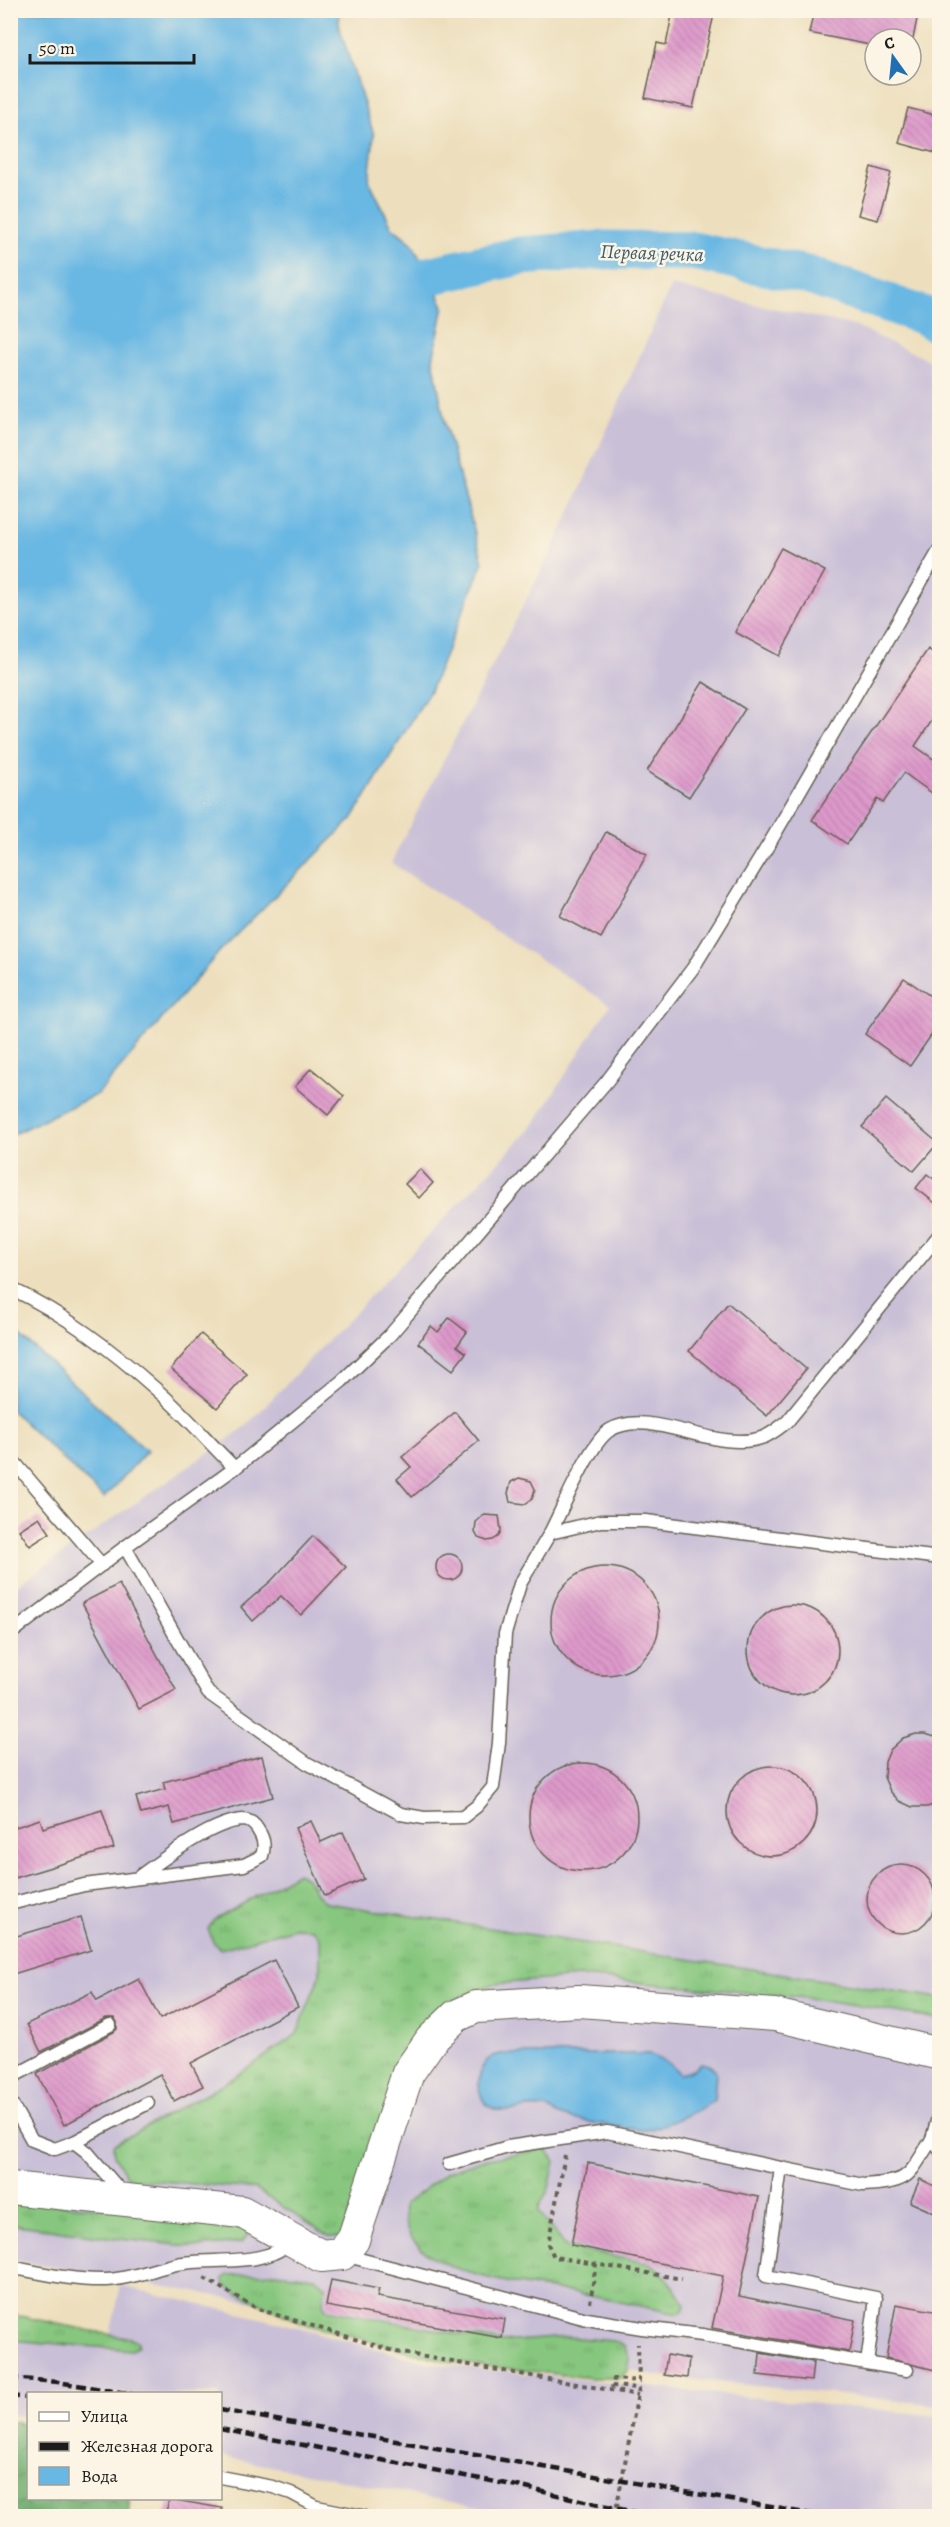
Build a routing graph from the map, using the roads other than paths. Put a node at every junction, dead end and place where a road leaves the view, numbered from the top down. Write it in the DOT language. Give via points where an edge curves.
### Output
graph roads {
  1 [pos="939,549"];
  2 [pos="939,1234"];
  3 [pos="10,1288"];
  4 [pos="10,1457"];
  5 [pos="235,1468"];
  6 [pos="550,1533"];
  7 [pos="125,1547"];
  8 [pos="939,1558"];
  9 [pos="102,1565"];
  10 [pos="10,1634"];
  11 [pos="137,1878"];
  12 [pos="10,1904"];
  13 [pos="110,2025"];
  14 [pos="939,2054"];
  15 [pos="10,2078"];
  16 [pos="10,2101"];
  17 [pos="148,2103"];
  18 [pos="939,2110"];
  19 [pos="932,2139"];
  20 [pos="74,2142"];
  21 [pos="939,2150"];
  22 [pos="449,2164"];
  23 [pos="781,2168"];
  24 [pos="10,2188"];
  25 [pos="129,2200"];
  26 [pos="292,2241"];
  27 [pos="342,2254"];
  28 [pos="10,2267"];
  29 [pos="867,2363"];
  30 [pos="907,2370"];
  31 [pos="222,2477"];
  32 [pos="315,2512"];
  33 [pos="362,2517"];
  1 -- 5 [label="lane" via="693,968 607,1081 390,1335"];
  2 -- 6 [label="lane" via="788,1422 764,1437 730,1441 639,1422 609,1430 592,1450"];
  3 -- 5 [label="lane" via="42,1303 93,1336 159,1391"];
  4 -- 9 [label="lane"];
  5 -- 7 [label="lane"];
  6 -- 7 [label="lane" via="520,1584 505,1634 493,1787 462,1817 401,1814 307,1763 208,1694"];
  6 -- 8 [label="lane" via="601,1521 646,1521"];
  7 -- 9 [label="lane"];
  9 -- 10 [label="lane"];
  11 -- 11 [label="lane" via="244,1865 262,1856 265,1847 255,1825 246,1820 229,1823 177,1850"];
  11 -- 12 [label="lane" via="84,1885"];
  13 -- 15 [label="lane"];
  14 -- 27 [label="street" via="775,2015 579,2001 476,2007 456,2016 431,2040 408,2073 353,2240"];
  16 -- 20 [label="lane" via="32,2140 55,2149"];
  17 -- 20 [label="lane"];
  18 -- 19 [label="lane"];
  19 -- 21 [label="lane"];
  19 -- 23 [label="lane" via="909,2175 893,2183 863,2184"];
  20 -- 25 [label="lane"];
  22 -- 23 [label="lane" via="507,2147 607,2132"];
  23 -- 29 [label="lane" via="766,2276 876,2298"];
  24 -- 25 [label="street"];
  25 -- 26 [label="street" via="242,2212"];
  26 -- 27 [label="street" via="321,2256"];
  26 -- 28 [label="lane" via="267,2256 179,2264 106,2280"];
  27 -- 29 [label="lane" via="587,2319"];
  29 -- 30 [label="lane"];
  31 -- 32 [label="lane" via="291,2493"];
  32 -- 33 [label="lane"];
}
